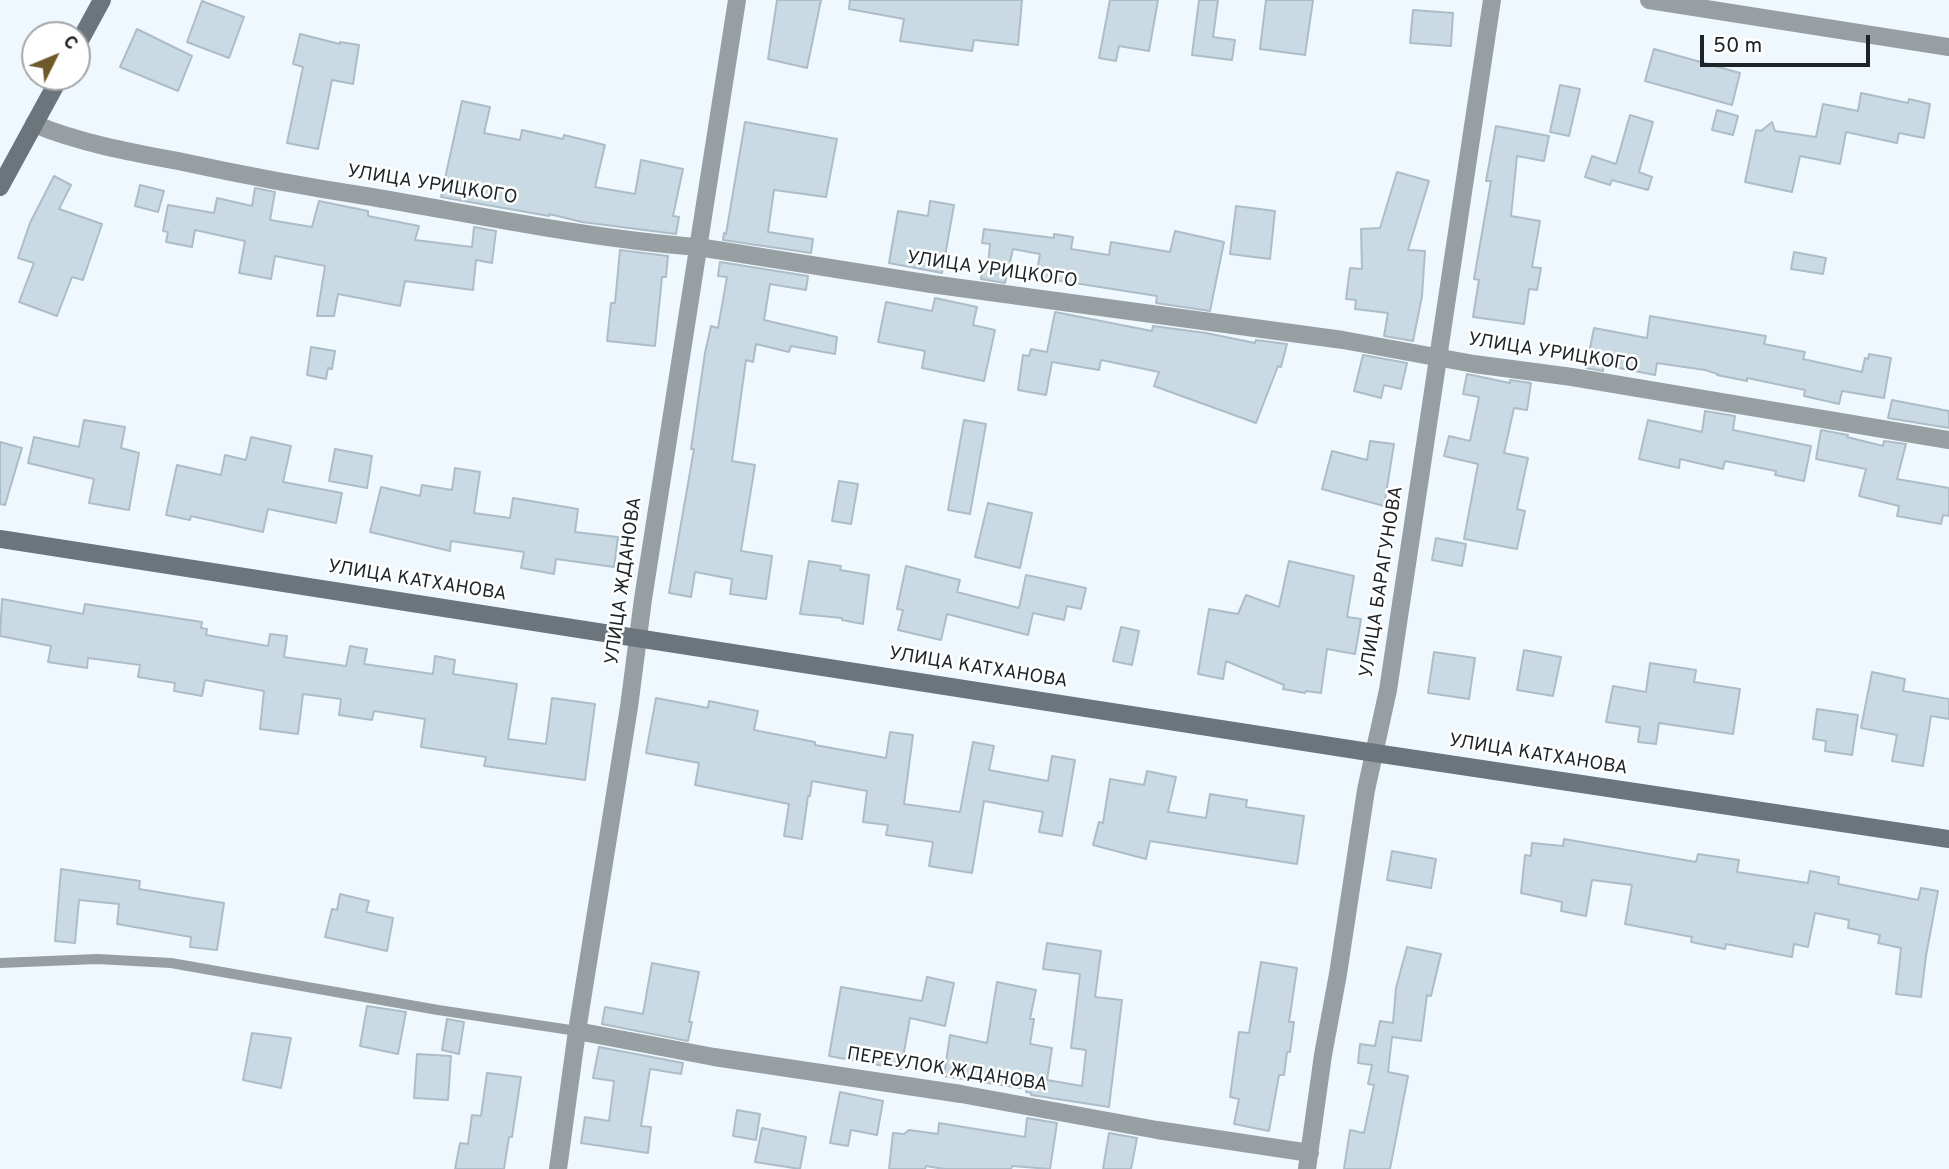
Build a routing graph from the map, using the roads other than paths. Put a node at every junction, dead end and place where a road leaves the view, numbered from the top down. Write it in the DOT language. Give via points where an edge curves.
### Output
graph roads {
  1 [pos="102,0"];
  2 [pos="737,0"];
  3 [pos="1492,0"];
  4 [pos="1649,0"];
  5 [pos="91,21"];
  6 [pos="1949,47"];
  7 [pos="52,91"];
  8 [pos="34,124"];
  9 [pos="0,187"];
  10 [pos="698,247"];
  11 [pos="1438,357"];
  12 [pos="1949,440"];
  13 [pos="0,539"];
  14 [pos="638,637"];
  15 [pos="1375,753"];
  16 [pos="1949,839"];
  17 [pos="0,962"];
  18 [pos="577,1031"];
  19 [pos="1308,1161"];
  20 [pos="558,1169"];
  1 -- 5 [label="street"];
  2 -- 10 [label="street, УЛИЦА ЖДАНОВА"];
  3 -- 11 [label="street, УЛИЦА БАРАГУНОВА"];
  4 -- 6 [label="street"];
  7 -- 8 [label="street"];
  8 -- 9 [label="street"];
  8 -- 10 [label="street, УЛИЦА УРИЦКОГО" via="94,143 280,182"];
  10 -- 11 [label="street, УЛИЦА УРИЦКОГО"];
  10 -- 14 [label="street, УЛИЦА ЖДАНОВА"];
  11 -- 12 [label="street, УЛИЦА УРИЦКОГО"];
  11 -- 15 [label="street, УЛИЦА БАРАГУНОВА"];
  13 -- 14 [label="street, УЛИЦА КАТХАНОВА"];
  14 -- 15 [label="street, УЛИЦА КАТХАНОВА"];
  14 -- 18 [label="street, УЛИЦА ЖДАНОВА"];
  15 -- 16 [label="street, УЛИЦА КАТХАНОВА"];
  15 -- 19 [label="street, УЛИЦА БАРАГУНОВА"];
  17 -- 18 [label="lane" via="97,959 171,963"];
  18 -- 19 [label="street, ПЕРЕУЛОК ЖДАНОВА" via="714,1057 948,1091"];
  18 -- 20 [label="street, УЛИЦА ЖДАНОВА"];
}
